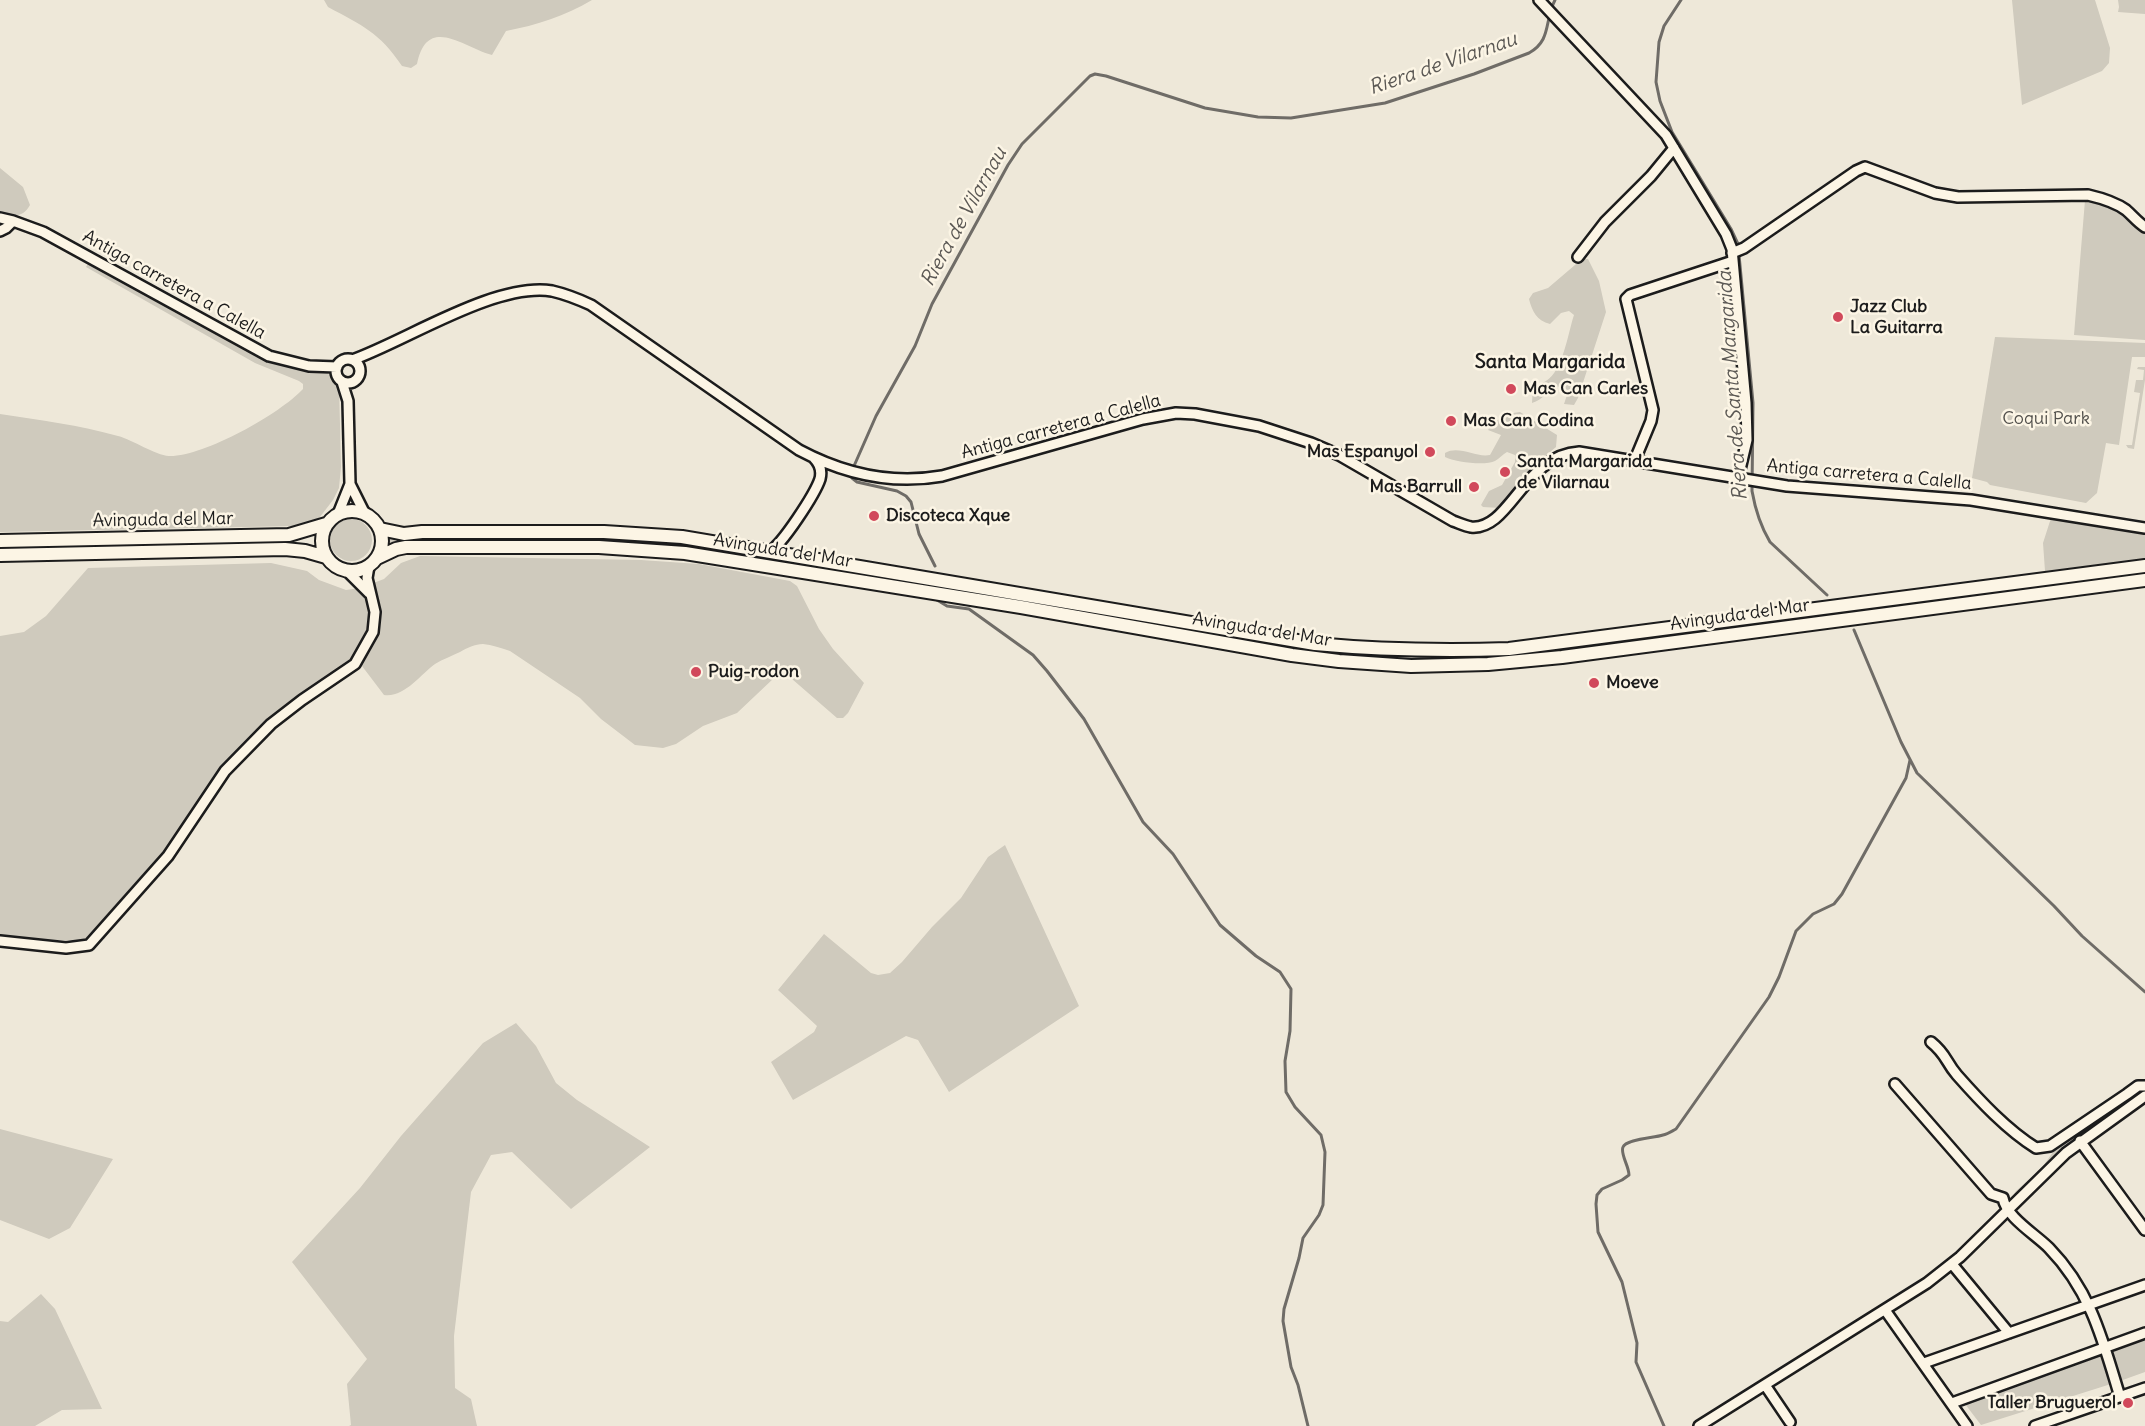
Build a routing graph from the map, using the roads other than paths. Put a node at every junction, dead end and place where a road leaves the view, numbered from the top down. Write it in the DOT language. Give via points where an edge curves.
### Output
graph roads {
  1 [pos="1539,0"];
  2 [pos="1674,148"];
  3 [pos="0,219"];
  4 [pos="13,221"];
  5 [pos="2145,227"];
  6 [pos="0,231"];
  7 [pos="1578,257"];
  8 [pos="1732,257"];
  9 [pos="352,360"];
  10 [pos="337,368"];
  11 [pos="355,381"];
  12 [pos="342,382"];
  13 [pos="348,401"];
  14 [pos="814,458"];
  15 [pos="1634,462"];
  16 [pos="843,470"];
  17 [pos="820,479"];
  18 [pos="1741,479"];
  19 [pos="350,484"];
  20 [pos="338,514"];
  21 [pos="365,514"];
  22 [pos="326,524"];
  23 [pos="2145,528"];
  24 [pos="380,529"];
  25 [pos="786,537"];
  26 [pos="0,541"];
  27 [pos="769,552"];
  28 [pos="0,555"];
  29 [pos="326,557"];
  30 [pos="804,558"];
  31 [pos="373,562"];
  32 [pos="2145,566"];
  33 [pos="346,571"];
  34 [pos="2145,580"];
  35 [pos="369,593"];
  36 [pos="0,941"];
  37 [pos="1931,1042"];
  38 [pos="1895,1084"];
  39 [pos="2142,1086"];
  40 [pos="2145,1096"];
  41 [pos="2080,1141"];
  42 [pos="2005,1207"];
  43 [pos="2145,1230"];
  44 [pos="1952,1264"];
  45 [pos="2145,1285"];
  46 [pos="2089,1304"];
  47 [pos="1885,1310"];
  48 [pos="2008,1333"];
  49 [pos="2145,1333"];
  50 [pos="2105,1347"];
  51 [pos="1924,1363"];
  52 [pos="1765,1385"];
  53 [pos="2145,1388"];
  54 [pos="2121,1397"];
  55 [pos="1952,1403"];
  56 [pos="1790,1422"];
  57 [pos="1699,1426"];
  58 [pos="1967,1426"];
  59 [pos="2035,1426"];
  1 -- 2 [label="street" via="1653,119"];
  2 -- 7 [label="street"];
  2 -- 8 [label="street" via="1726,234"];
  3 -- 4 [label="street, Antiga carretera a Calella"];
  4 -- 6 [label="street"];
  4 -- 10 [label="street, Antiga carretera a Calella" via="84,253 269,357"];
  5 -- 8 [label="street" via="2126,210 2098,197 1958,197 1865,167"];
  8 -- 15 [label="street" via="1626,299 1653,410"];
  8 -- 18 [label="street" via="1746,403 1747,440"];
  9 -- 10 [label="street" via="341,361"];
  9 -- 11 [label="street" via="360,371"];
  9 -- 14 [label="street, Antiga carretera a Calella" via="504,296 552,291 591,305"];
  10 -- 12 [label="street"];
  11 -- 12 [label="street"];
  11 -- 13 [label="street"];
  12 -- 13 [label="street"];
  13 -- 19 [label="street"];
  14 -- 16 [label="street, Antiga carretera a Calella"];
  14 -- 17 [label="street" via="820,466"];
  15 -- 16 [label="street, Antiga carretera a Calella" via="1579,452 1557,456 1537,470 1499,515 1473,527 1454,521 1311,443 1259,426 1195,414 1143,419 963,472 929,478 882,478"];
  15 -- 18 [label="street, Antiga carretera a Calella"];
  16 -- 17 [label="street"];
  17 -- 25 [label="street"];
  18 -- 23 [label="street, Antiga carretera a Calella" via="1971,500"];
  19 -- 20 [label="street"];
  19 -- 21 [label="street"];
  20 -- 21 [label="main road"];
  20 -- 22 [label="main road"];
  21 -- 24 [label="main road"];
  22 -- 26 [label="main road, Avinguda del Mar" via="289,535"];
  22 -- 29 [label="main road" via="321,541"];
  24 -- 27 [label="main road, Avinguda del Mar" via="404,534 604,532 682,537"];
  24 -- 31 [label="main road" via="381,549"];
  25 -- 27 [label="street"];
  25 -- 30 [label="street" via="788,548"];
  27 -- 30 [label="main road, Avinguda del Mar"];
  28 -- 29 [label="main road, Avinguda del Mar" via="285,549"];
  29 -- 33 [label="main road"];
  30 -- 32 [label="main road, Avinguda del Mar" via="1315,644 1449,651 1509,649"];
  31 -- 33 [label="main road" via="354,572"];
  31 -- 34 [label="main road, Avinguda del Mar" via="406,547 599,547 685,553 1292,655 1411,666 1562,657"];
  31 -- 35 [label="street" via="367,578"];
  33 -- 35 [label="street"];
  35 -- 36 [label="street" via="375,612 373,632 355,664 271,724 225,771 168,856 89,945 66,948"];
  37 -- 39 [label="street" via="1944,1052 1957,1074 1979,1097 2021,1139 2036,1148 2050,1146"];
  38 -- 42 [label="street" via="1992,1194 2002,1198"];
  40 -- 41 [label="street"];
  41 -- 42 [label="street"];
  41 -- 43 [label="street"];
  42 -- 44 [label="street"];
  42 -- 46 [label="street" via="2067,1268"];
  44 -- 47 [label="street"];
  44 -- 48 [label="street"];
  45 -- 46 [label="street"];
  46 -- 48 [label="street"];
  46 -- 50 [label="street"];
  47 -- 51 [label="street"];
  47 -- 52 [label="street"];
  48 -- 51 [label="street"];
  49 -- 50 [label="street"];
  50 -- 54 [label="street"];
  50 -- 55 [label="street"];
  51 -- 55 [label="street"];
  52 -- 56 [label="street"];
  52 -- 57 [label="street"];
  53 -- 54 [label="street"];
  54 -- 59 [label="street"];
  55 -- 58 [label="street"];
}
